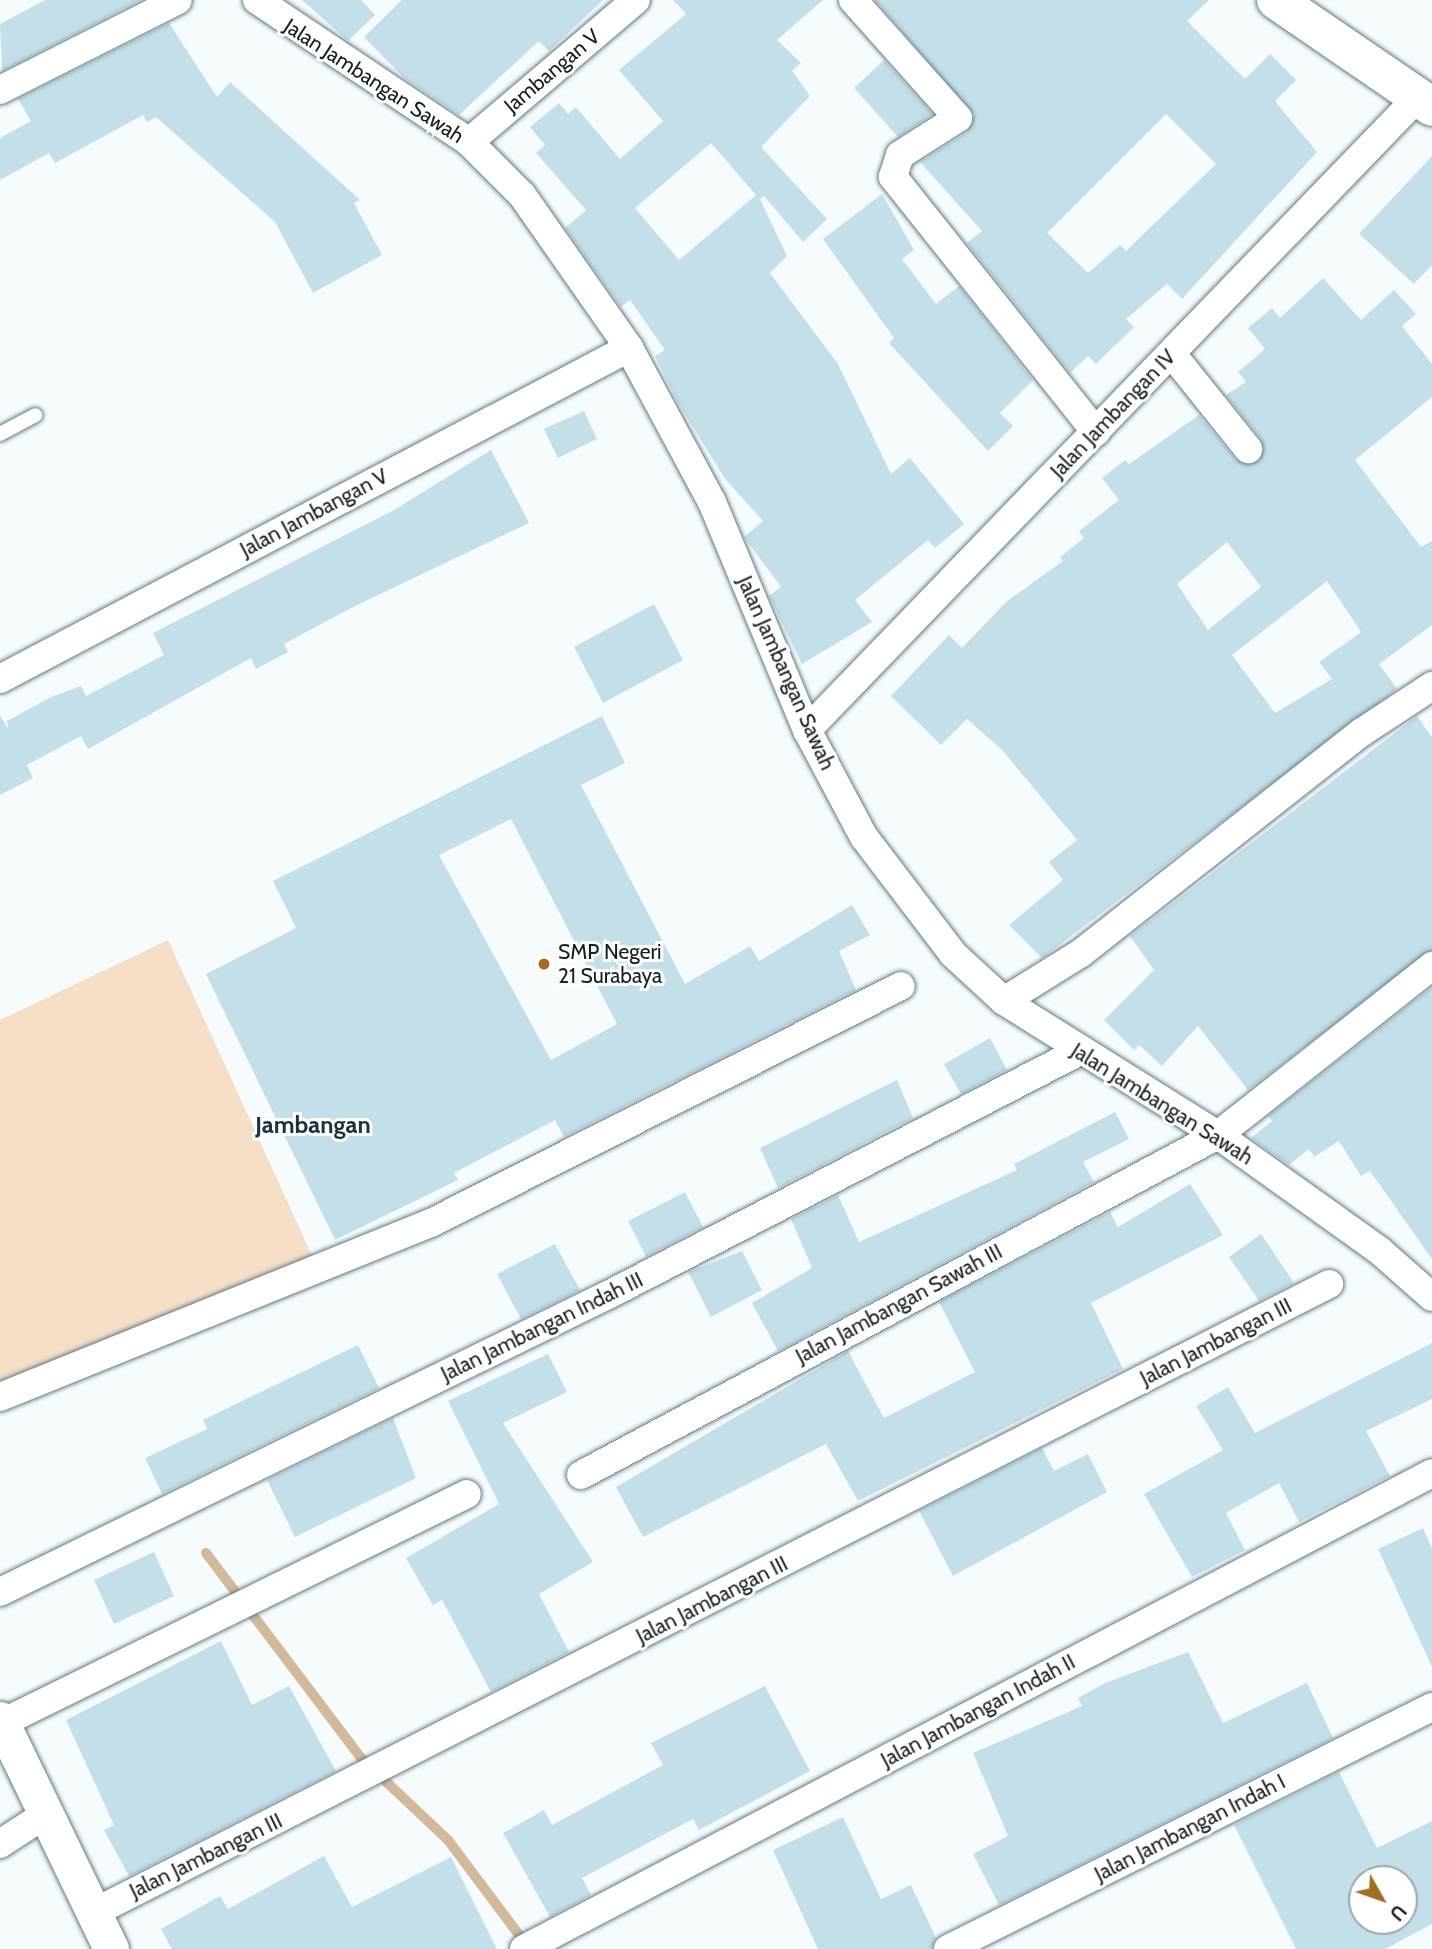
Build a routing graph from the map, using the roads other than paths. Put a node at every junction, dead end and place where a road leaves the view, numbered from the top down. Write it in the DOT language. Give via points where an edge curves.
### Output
graph roads {
  1 [pos="178,0"];
  2 [pos="257,0"];
  3 [pos="636,0"];
  4 [pos="853,0"];
  5 [pos="1276,0"];
  6 [pos="0,90"];
  7 [pos="1425,102"];
  8 [pos="469,142"];
  9 [pos="629,348"];
  10 [pos="1172,354"];
  11 [pos="35,415"];
  12 [pos="1096,432"];
  13 [pos="0,434"];
  14 [pos="1248,449"];
  15 [pos="0,679"];
  16 [pos="1432,686"];
  17 [pos="807,730"];
  18 [pos="1432,967"];
  19 [pos="901,986"];
  20 [pos="1004,1001"];
  21 [pos="1078,1052"];
  22 [pos="1218,1135"];
  23 [pos="1329,1284"];
  24 [pos="1431,1294"];
  25 [pos="0,1397"];
  26 [pos="1432,1473"];
  27 [pos="581,1475"];
  28 [pos="467,1494"];
  29 [pos="0,1591"];
  30 [pos="1432,1707"];
  31 [pos="1,1721"];
  32 [pos="46,1814"];
  33 [pos="0,1843"];
  34 [pos="93,1913"];
  35 [pos="111,1949"];
  36 [pos="524,1949"];
  37 [pos="948,1949"];
  1 -- 6 [label="street"];
  2 -- 8 [label="street, Jalan Jambangan Sawah"];
  3 -- 8 [label="street, Jambangan V"];
  4 -- 12 [label="street" via="958,118 900,155 893,177"];
  5 -- 7 [label="main road"];
  7 -- 10 [label="street, Jalan Jambangan IV"];
  8 -- 9 [label="street, Jalan Jambangan Sawah" via="522,195"];
  9 -- 15 [label="street, Jalan Jambangan V"];
  9 -- 17 [label="street, Jalan Jambangan Sawah" via="712,502"];
  10 -- 12 [label="street, Jalan Jambangan IV"];
  10 -- 14 [label="street"];
  11 -- 13 [label="lane"];
  12 -- 17 [label="street, Jalan Jambangan IV"];
  16 -- 20 [label="street" via="1362,732 1081,953"];
  17 -- 20 [label="street, Jalan Jambangan Sawah" via="864,837 919,915"];
  18 -- 22 [label="street"];
  19 -- 25 [label="street" via="432,1223"];
  20 -- 21 [label="street, Jalan Jambangan Sawah"];
  21 -- 22 [label="street, Jalan Jambangan Sawah"];
  21 -- 29 [label="street, Jalan Jambangan Indah III" via="610,1294"];
  22 -- 24 [label="street, Jalan Jambangan Sawah"];
  22 -- 27 [label="street, Jalan Jambangan Sawah III"];
  23 -- 34 [label="street, Jalan Jambangan III"];
  26 -- 36 [label="street, Jalan Jambangan Indah II"];
  28 -- 31 [label="street"];
  30 -- 37 [label="street, Jalan Jambangan Indah I"];
  31 -- 32 [label="street"];
  32 -- 33 [label="street"];
  32 -- 34 [label="street"];
  34 -- 35 [label="street"];
}
